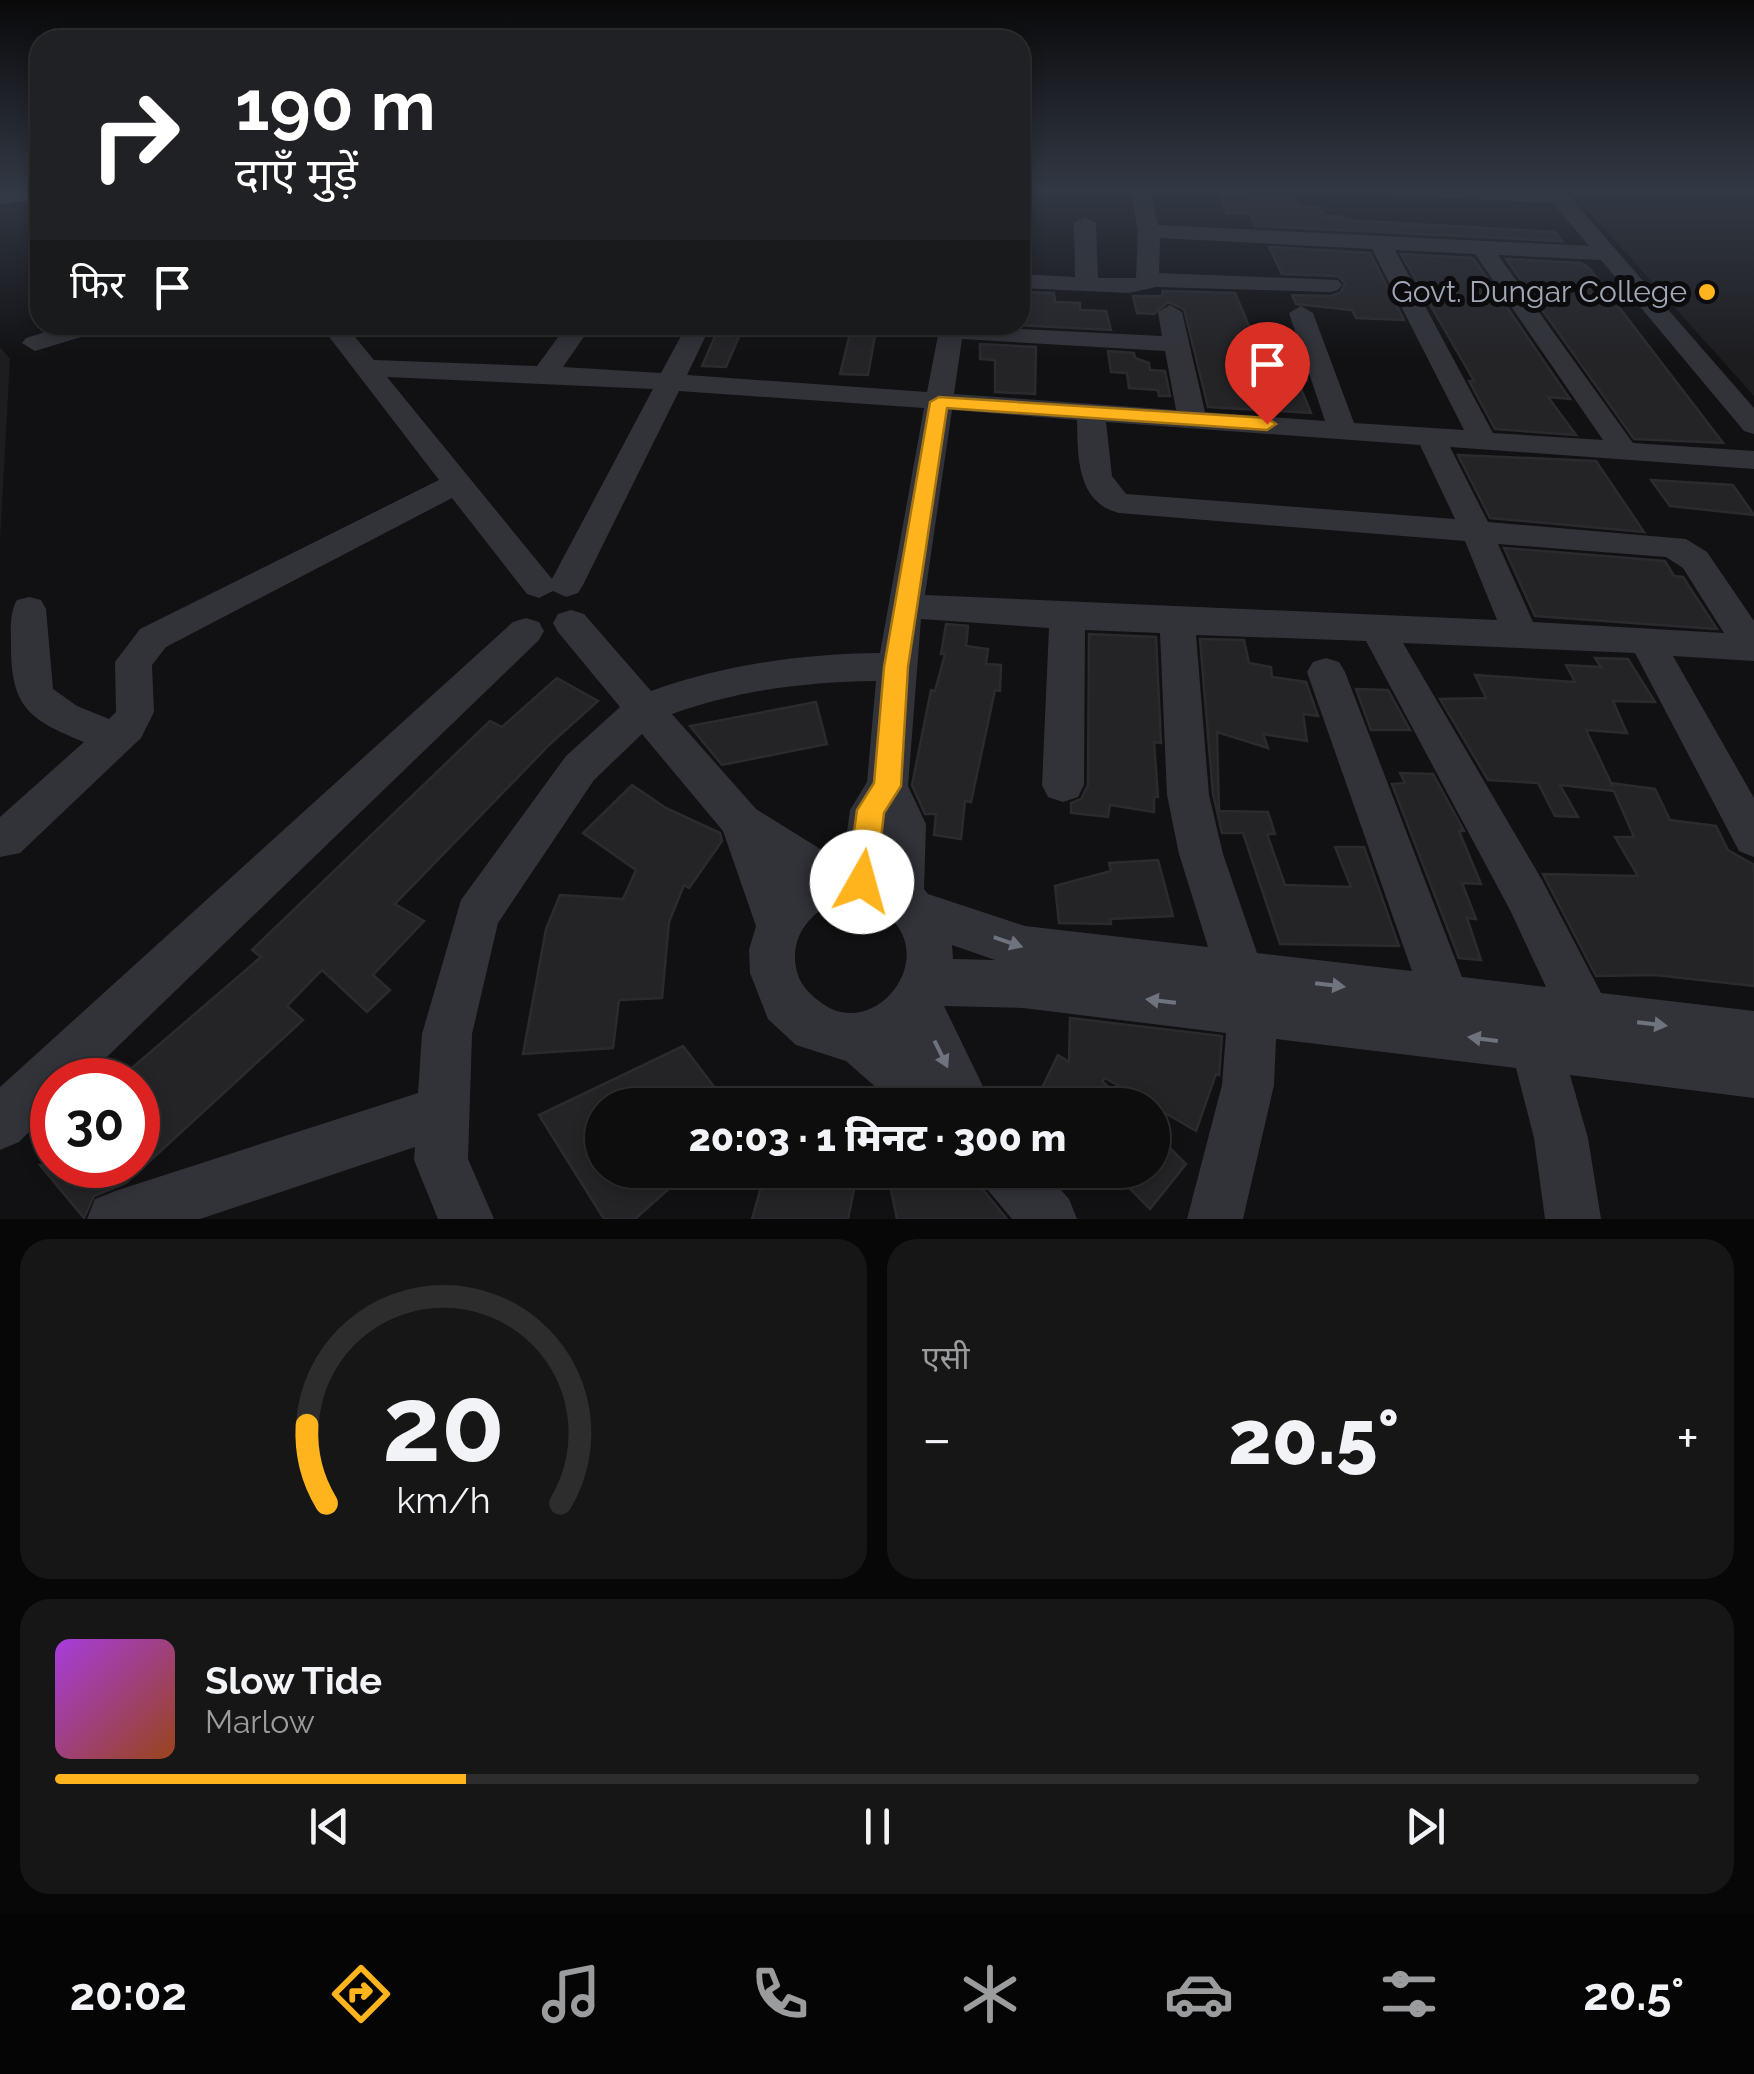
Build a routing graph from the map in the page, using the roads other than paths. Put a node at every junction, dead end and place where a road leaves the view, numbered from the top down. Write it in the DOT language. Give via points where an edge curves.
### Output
graph roads {
  1 [pos="1086,245"];
  2 [pos="1149,245"];
  3 [pos="1382,245"];
  4 [pos="1438,245"];
  5 [pos="1600,245"];
  6 [pos="1481,247"];
  7 [pos="1608,254"];
  8 [pos="1150,280"];
  9 [pos="1030,281"];
  10 [pos="1087,284"];
  11 [pos="1330,285"];
  12 [pos="1170,312"];
  13 [pos="1301,313"];
  14 [pos="1030,334"];
  15 [pos="60,335"];
  16 [pos="340,335"];
  17 [pos="573,335"];
  18 [pos="694,335"];
  19 [pos="951,335"];
  20 [pos="34,342"];
  21 [pos="1177,344"];
  22 [pos="365,368"];
  23 [pos="546,373"];
  24 [pos="670,382"];
  25 [pos="939,402"];
  26 [pos="1091,412"];
  27 [pos="1192,419"];
  28 [pos="1754,425"];
  29 [pos="1342,429"];
  30 [pos="1430,436"];
  31 [pos="1484,440"];
  32 [pos="1624,450"];
  33 [pos="1754,460"];
  34 [pos="458,483"];
  35 [pos="1476,529"];
  36 [pos="558,598"];
  37 [pos="908,606"];
  38 [pos="29,609"];
  39 [pos="1067,618"];
  40 [pos="1177,619"];
  41 [pos="1376,628"];
  42 [pos="526,631"];
  43 [pos="1521,636"];
  44 [pos="1646,640"];
  45 [pos="1754,648"];
  46 [pos="896,667"];
  47 [pos="1326,672"];
  48 [pos="642,709"];
  49 [pos="117,739"];
  50 [pos="1063,786"];
  51 [pos="741,822"];
  52 [pos="1754,838"];
  53 [pos="5,840"];
  54 [pos="878,893"];
  55 [pos="778,925"];
  56 [pos="922,992"];
  57 [pos="1245,993"];
  58 [pos="1446,999"];
  59 [pos="1586,1016"];
  60 [pos="854,1035"];
  61 [pos="1754,1036"];
  62 [pos="1536,1047"];
  63 [pos="1754,1072"];
  64 [pos="916,1088"];
  65 [pos="959,1088"];
  66 [pos="444,1110"];
  67 [pos="0,1124"];
  68 [pos="1022,1188"];
  69 [pos="115,1219"];
  70 [pos="466,1219"];
  71 [pos="1049,1219"];
  72 [pos="1214,1219"];
  73 [pos="1573,1219"];
  1 -- 10 [label="street"];
  2 -- 8 [label="street"];
  3 -- 31 [label="street"];
  4 -- 6 [label="street"];
  5 -- 7 [label="street"];
  6 -- 7 [label="street"];
  6 -- 32 [label="street"];
  7 -- 28 [label="street"];
  8 -- 10 [label="street" via="1140,286"];
  8 -- 11 [label="street"];
  9 -- 10 [label="street"];
  12 -- 21 [label="street"];
  13 -- 29 [label="street"];
  14 -- 21 [label="street"];
  15 -- 20 [label="street"];
  16 -- 22 [label="street"];
  17 -- 23 [label="street"];
  18 -- 24 [label="street"];
  19 -- 25 [label="street"];
  21 -- 27 [label="street"];
  22 -- 23 [label="street"];
  22 -- 34 [label="street"];
  23 -- 24 [label="street"];
  24 -- 25 [label="street"];
  24 -- 36 [label="street"];
  25 -- 26 [label="street"];
  25 -- 37 [label="street"];
  26 -- 27 [label="street"];
  26 -- 35 [label="street" via="1098,486 1119,503"];
  27 -- 29 [label="street"];
  29 -- 30 [label="street"];
  30 -- 31 [label="street"];
  30 -- 35 [label="street"];
  31 -- 32 [label="street"];
  32 -- 33 [label="street"];
  34 -- 36 [label="street"];
  34 -- 49 [label="street" via="154,638 133,662 134,712"];
  35 -- 43 [label="street"];
  35 -- 45 [label="street" via="1674,546 1695,560"];
  36 -- 42 [label="street" via="541,633"];
  36 -- 42 [label="street" via="517,600 511,618"];
  36 -- 48 [label="street"];
  37 -- 39 [label="street"];
  37 -- 46 [label="street"];
  38 -- 49 [label="street" via="34,698 47,711"];
  39 -- 40 [label="street"];
  39 -- 50 [label="street"];
  40 -- 41 [label="street"];
  40 -- 57 [label="street" via="1188,795"];
  41 -- 43 [label="street"];
  41 -- 59 [label="street" via="1533,907"];
  42 -- 67 [label="street"];
  43 -- 44 [label="street"];
  44 -- 45 [label="street"];
  44 -- 52 [label="street"];
  46 -- 48 [label="street" via="758,674"];
  46 -- 54 [label="street" via="888,786 905,824"];
  47 -- 58 [label="street"];
  48 -- 51 [label="street"];
  48 -- 66 [label="street" via="580,768 478,915 447,1034"];
  49 -- 53 [label="street"];
  51 -- 54 [label="street"];
  51 -- 55 [label="street"];
  54 -- 55 [label="street" via="802,898"];
  54 -- 56 [label="street" via="930,946"];
  54 -- 57 [label="street, one-way" via="1025,948"];
  55 -- 60 [label="street" via="770,962 782,1000 812,1027"];
  57 -- 56 [label="street, one-way" via="1022,984"];
  56 -- 60 [label="street" via="892,1024"];
  56 -- 65 [label="street, one-way"];
  57 -- 58 [label="street, one-way"];
  62 -- 57 [label="street, one-way"];
  57 -- 72 [label="street" via="1248,1085"];
  58 -- 59 [label="street"];
  59 -- 61 [label="street, one-way"];
  60 -- 64 [label="street"];
  62 -- 63 [label="street"];
  62 -- 73 [label="street" via="1561,1138"];
  66 -- 69 [label="street"];
  66 -- 70 [label="street" via="442,1160"];
  68 -- 71 [label="street"];
}
